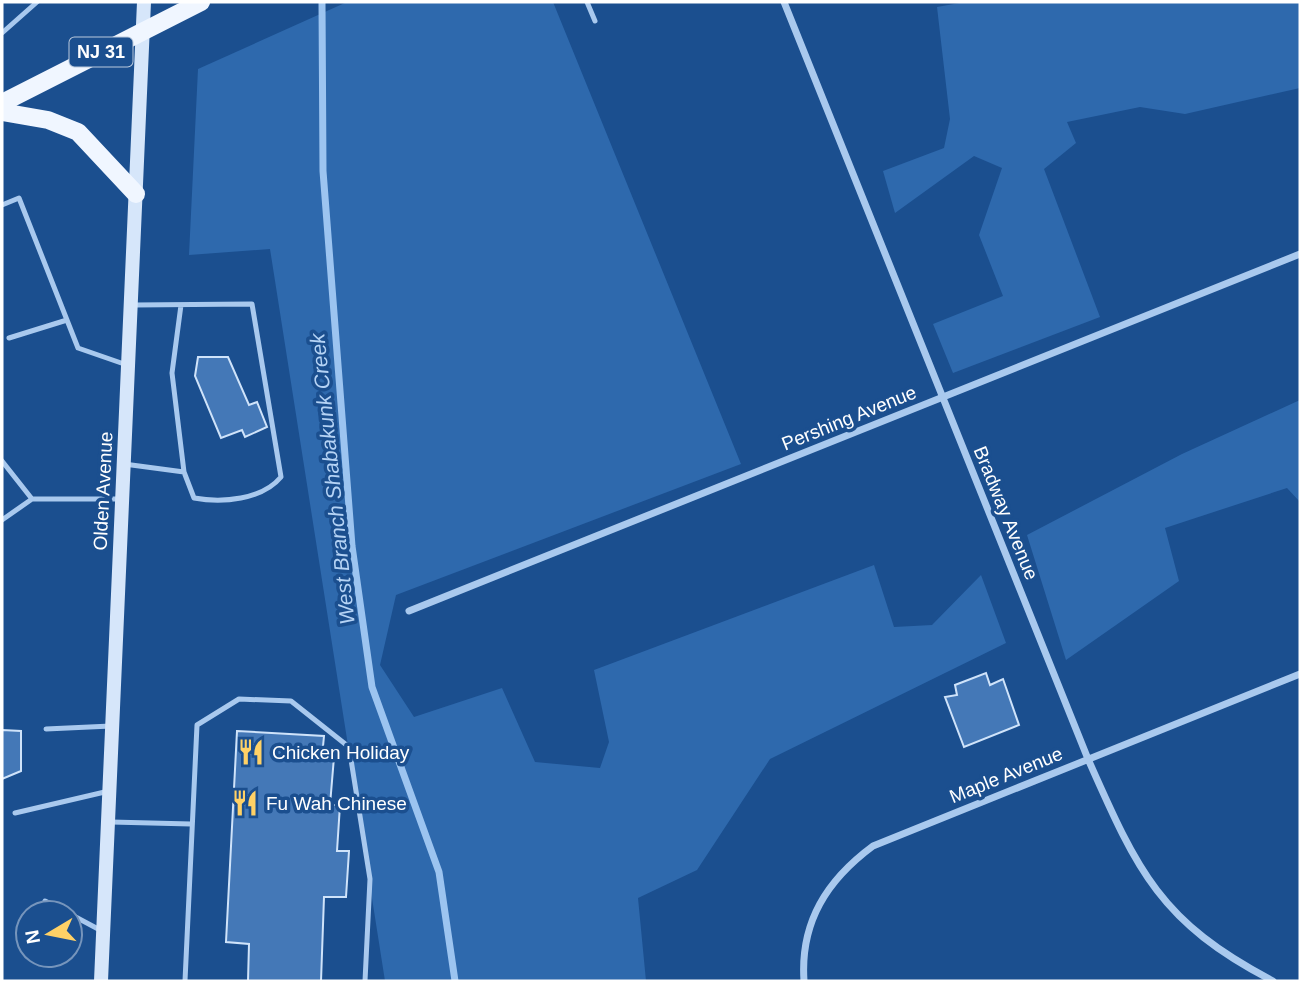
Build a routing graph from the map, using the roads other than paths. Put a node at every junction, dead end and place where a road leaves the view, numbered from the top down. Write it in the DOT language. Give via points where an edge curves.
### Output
graph roads {
  1 [pos="37,2"];
  2 [pos="145,2"];
  3 [pos="201,2"];
  4 [pos="587,2"];
  5 [pos="784,2"];
  6 [pos="595,22"];
  7 [pos="143,31"];
  8 [pos="2,33"];
  9 [pos="2,102"];
  10 [pos="2,112"];
  11 [pos="136,194"];
  12 [pos="2,205"];
  13 [pos="1300,254"];
  14 [pos="131,305"];
  15 [pos="181,305"];
  16 [pos="67,320"];
  17 [pos="9,338"];
  18 [pos="128,366"];
  19 [pos="943,397"];
  20 [pos="2,461"];
  21 [pos="124,464"];
  22 [pos="184,472"];
  23 [pos="32,499"];
  24 [pos="122,499"];
  25 [pos="2,520"];
  26 [pos="409,611"];
  27 [pos="1300,674"];
  28 [pos="111,726"];
  29 [pos="46,729"];
  30 [pos="1088,759"];
  31 [pos="109,791"];
  32 [pos="15,813"];
  33 [pos="108,822"];
  34 [pos="191,824"];
  35 [pos="84,921"];
  36 [pos="103,931"];
  37 [pos="100,981"];
  38 [pos="185,981"];
  39 [pos="365,981"];
  40 [pos="804,981"];
  41 [pos="1273,981"];
  1 -- 8 [label="lane"];
  2 -- 7 [label="main road, Olden Avenue"];
  3 -- 7 [label="main road, NJ 31"];
  4 -- 6 [label="lane"];
  5 -- 19 [label="street, Bradway Avenue"];
  7 -- 9 [label="main road, NJ 31"];
  7 -- 11 [label="main road, Olden Avenue"];
  10 -- 11 [label="main road" via="48,120 78,132"];
  11 -- 14 [label="main road, Olden Avenue"];
  12 -- 16 [label="lane" via="19,198"];
  13 -- 19 [label="street, Pershing Avenue"];
  14 -- 15 [label="lane"];
  14 -- 18 [label="main road, Olden Avenue"];
  15 -- 22 [label="lane" via="172,373"];
  15 -- 22 [label="lane" via="252,304 281,477 272,488 215,502 194,498"];
  16 -- 17 [label="lane"];
  16 -- 18 [label="lane" via="78,348"];
  18 -- 21 [label="main road, Olden Avenue"];
  19 -- 26 [label="street, Pershing Avenue"];
  19 -- 30 [label="street, Bradway Avenue"];
  20 -- 23 [label="lane"];
  21 -- 22 [label="lane"];
  21 -- 24 [label="main road, Olden Avenue"];
  23 -- 24 [label="lane"];
  23 -- 25 [label="lane"];
  24 -- 28 [label="main road, Olden Avenue"];
  27 -- 30 [label="street, Maple Avenue"];
  28 -- 29 [label="lane"];
  28 -- 31 [label="main road, Olden Avenue"];
  30 -- 40 [label="street, Maple Avenue" via="873,846 848,864 815,910 804,948"];
  30 -- 41 [label="street, Bradway Avenue" via="1126,845 1165,903 1231,959"];
  31 -- 32 [label="lane"];
  31 -- 33 [label="main road, Olden Avenue"];
  33 -- 34 [label="lane"];
  33 -- 36 [label="main road, Olden Avenue"];
  34 -- 38 [label="lane"];
  34 -- 39 [label="lane" via="197,725 239,699 291,701 348,747 370,879"];
  35 -- 36 [label="lane"];
  36 -- 37 [label="main road, Olden Avenue"];
}
